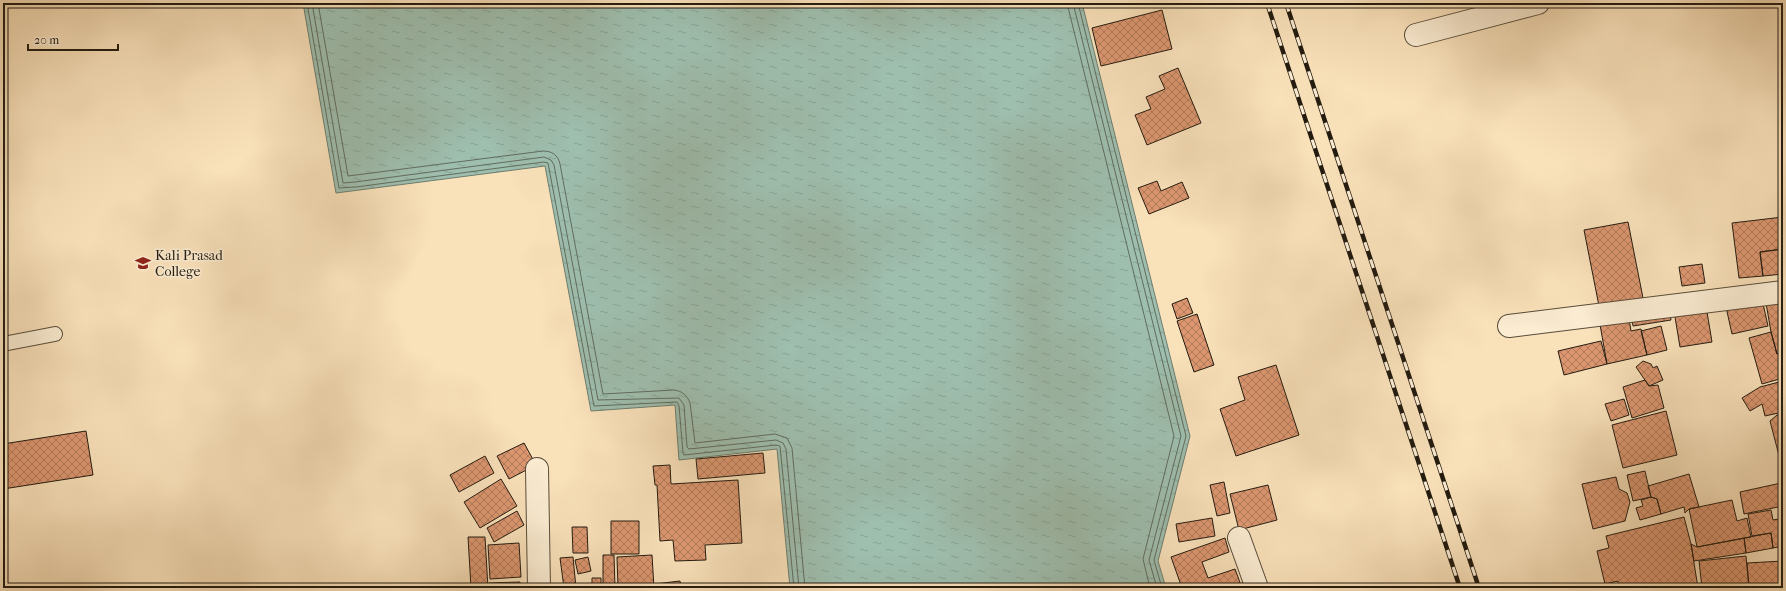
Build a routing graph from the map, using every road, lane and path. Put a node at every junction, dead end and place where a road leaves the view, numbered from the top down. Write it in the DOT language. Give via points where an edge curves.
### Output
graph roads {
  1 [pos="1538,3"];
  2 [pos="1416,35"];
  3 [pos="1783,292"];
  4 [pos="1509,326"];
  5 [pos="55,334"];
  6 [pos="3,344"];
  7 [pos="537,469"];
  8 [pos="1239,538"];
  9 [pos="540,588"];
  10 [pos="1257,588"];
  1 -- 2 [label="street"];
  3 -- 4 [label="street"];
  5 -- 6 [label="lane"];
  7 -- 9 [label="street"];
  8 -- 10 [label="street"];
}
